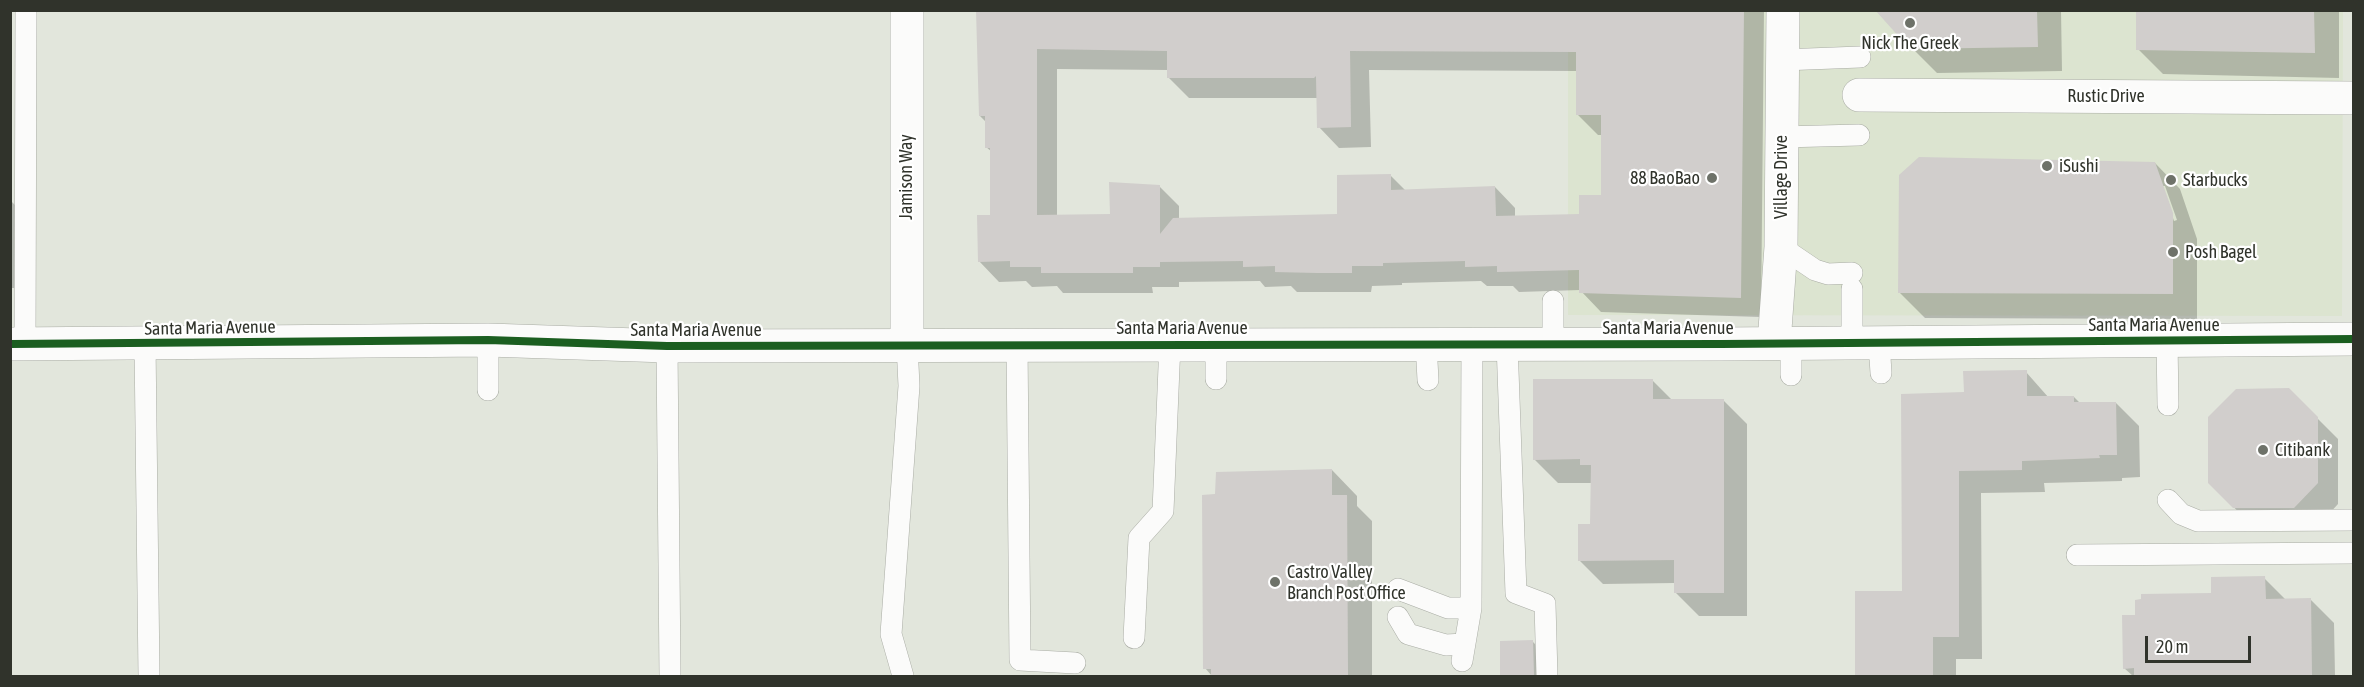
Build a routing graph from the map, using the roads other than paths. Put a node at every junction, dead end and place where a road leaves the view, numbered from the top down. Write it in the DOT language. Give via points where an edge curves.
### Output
graph roads {
  1 [pos="26,10"];
  2 [pos="907,10"];
  3 [pos="1783,10"];
  4 [pos="1860,57"];
  5 [pos="1782,60"];
  6 [pos="1859,95"];
  7 [pos="2354,98"];
  8 [pos="1859,135"];
  9 [pos="1782,138"];
  10 [pos="1781,247"];
  11 [pos="1553,301"];
  12 [pos="2167,339"];
  13 [pos="2354,339"];
  14 [pos="488,340"];
  15 [pos="1472,342"];
  16 [pos="1553,342"];
  17 [pos="145,343"];
  18 [pos="1170,343"];
  19 [pos="1216,343"];
  20 [pos="1426,343"];
  21 [pos="1507,343"];
  22 [pos="1783,343"];
  23 [pos="18,344"];
  24 [pos="907,344"];
  25 [pos="1017,344"];
  26 [pos="667,346"];
  27 [pos="1871,352"];
  28 [pos="1791,375"];
  29 [pos="1216,379"];
  30 [pos="1428,380"];
  31 [pos="488,390"];
  32 [pos="2168,405"];
  33 [pos="2169,500"];
  34 [pos="2354,520"];
  35 [pos="2354,554"];
  36 [pos="2077,555"];
  37 [pos="1398,589"];
  38 [pos="1471,608"];
  39 [pos="1398,617"];
  40 [pos="1134,638"];
  41 [pos="1075,663"];
  42 [pos="149,676"];
  43 [pos="670,676"];
  44 [pos="903,676"];
  45 [pos="1547,676"];
  1 -- 23 [label="lane"];
  2 -- 24 [label="street, Jamison Way"];
  3 -- 5 [label="street, Village Drive"];
  4 -- 5 [label="lane"];
  5 -- 9 [label="street, Village Drive"];
  6 -- 7 [label="street, Rustic Drive"];
  8 -- 9 [label="lane"];
  9 -- 10 [label="street, Village Drive"];
  10 -- 22 [label="street, Village Drive" via="1775,301"];
  10 -- 27 [label="lane" via="1815,270 1852,281"];
  11 -- 16 [label="lane"];
  12 -- 13 [label="street, Santa Maria Avenue"];
  12 -- 27 [label="street, Santa Maria Avenue"];
  12 -- 32 [label="lane"];
  14 -- 17 [label="street, Santa Maria Avenue"];
  14 -- 26 [label="street, Santa Maria Avenue"];
  14 -- 31 [label="lane"];
  15 -- 20 [label="street, Santa Maria Avenue"];
  15 -- 21 [label="street, Santa Maria Avenue"];
  15 -- 38 [label="lane"];
  16 -- 21 [label="street, Santa Maria Avenue"];
  16 -- 22 [label="street, Santa Maria Avenue"];
  17 -- 23 [label="street, Santa Maria Avenue"];
  17 -- 42 [label="lane"];
  18 -- 19 [label="street, Santa Maria Avenue"];
  18 -- 25 [label="street, Santa Maria Avenue"];
  18 -- 40 [label="lane" via="1163,511 1138,538"];
  19 -- 20 [label="street, Santa Maria Avenue"];
  19 -- 29 [label="lane"];
  20 -- 30 [label="lane"];
  21 -- 45 [label="lane" via="1516,593 1545,604"];
  22 -- 27 [label="street, Santa Maria Avenue"];
  22 -- 28 [label="lane"];
  24 -- 25 [label="street, Santa Maria Avenue"];
  24 -- 26 [label="street, Santa Maria Avenue"];
  24 -- 44 [label="lane" via="909,386 891,634"];
  25 -- 41 [label="lane" via="1020,660"];
  26 -- 43 [label="lane"];
  33 -- 34 [label="lane" via="2181,514 2198,521"];
  35 -- 36 [label="lane"];
  37 -- 38 [label="lane" via="1448,608"];
  38 -- 39 [label="lane" via="1463,653 1408,634"];
}
